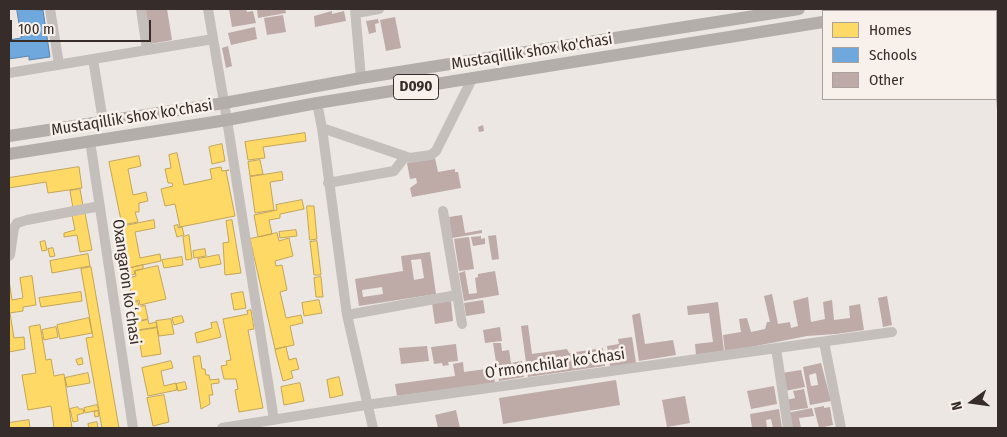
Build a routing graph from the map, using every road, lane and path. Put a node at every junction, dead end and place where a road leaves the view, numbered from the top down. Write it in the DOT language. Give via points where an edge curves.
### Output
graph roads {
  1 [pos="50,9"];
  2 [pos="141,9"];
  3 [pos="208,9"];
  4 [pos="379,9"];
  5 [pos="799,9"];
  6 [pos="779,10"];
  7 [pos="355,11"];
  8 [pos="822,22"];
  9 [pos="616,38"];
  10 [pos="213,39"];
  11 [pos="147,50"];
  12 [pos="618,55"];
  13 [pos="93,59"];
  14 [pos="59,64"];
  15 [pos="9,72"];
  16 [pos="361,78"];
  17 [pos="473,78"];
  18 [pos="317,102"];
  19 [pos="224,104"];
  20 [pos="227,120"];
  21 [pos="103,121"];
  22 [pos="322,128"];
  23 [pos="9,136"];
  24 [pos="90,141"];
  25 [pos="9,154"];
  26 [pos="405,157"];
  27 [pos="328,183"];
  28 [pos="100,206"];
  29 [pos="443,211"];
  30 [pos="9,256"];
  31 [pos="457,295"];
  32 [pos="347,315"];
  33 [pos="462,324"];
  34 [pos="892,332"];
  35 [pos="824,342"];
  36 [pos="776,348"];
  37 [pos="366,405"];
  38 [pos="274,420"];
  39 [pos="132,428"];
  40 [pos="222,428"];
  41 [pos="373,428"];
  42 [pos="788,428"];
  43 [pos="841,428"];
  1 -- 14 [label="street"];
  2 -- 11 [label="street"];
  3 -- 10 [label="street"];
  4 -- 7 [label="street"];
  5 -- 6 [label="main road, Mustaqillik shox ko'chasi / D090"];
  6 -- 9 [label="main road, Mustaqillik shox ko'chasi / D090"];
  7 -- 16 [label="street"];
  8 -- 12 [label="main road, Mustaqillik shox ko'chasi / D090"];
  9 -- 12 [label="main road"];
  9 -- 16 [label="main road, Mustaqillik shox ko'chasi / D090"];
  10 -- 11 [label="street"];
  10 -- 19 [label="street"];
  11 -- 13 [label="street"];
  12 -- 17 [label="main road, Mustaqillik shox ko'chasi / D090"];
  13 -- 14 [label="street"];
  13 -- 21 [label="street"];
  14 -- 15 [label="street"];
  16 -- 19 [label="main road, Mustaqillik shox ko'chasi / D090"];
  17 -- 18 [label="main road, Mustaqillik shox ko'chasi / D090"];
  17 -- 26 [label="street" via="436,152"];
  18 -- 20 [label="main road, Mustaqillik shox ko'chasi / D090"];
  18 -- 22 [label="street"];
  19 -- 20 [label="street"];
  19 -- 21 [label="main road, Mustaqillik shox ko'chasi / D090"];
  20 -- 24 [label="main road, Mustaqillik shox ko'chasi / D090"];
  20 -- 38 [label="street"];
  21 -- 23 [label="main road, Mustaqillik shox ko'chasi / D090"];
  22 -- 26 [label="street"];
  22 -- 27 [label="street"];
  24 -- 25 [label="main road, Mustaqillik shox ko'chasi / D090"];
  24 -- 28 [label="street, Oxangaron koʻchasi"];
  26 -- 27 [label="street" via="394,171"];
  27 -- 32 [label="street"];
  28 -- 30 [label="street" via="17,223"];
  28 -- 39 [label="street, Oxangaron koʻchasi"];
  29 -- 31 [label="street"];
  31 -- 32 [label="street"];
  31 -- 33 [label="street"];
  32 -- 37 [label="street"];
  34 -- 35 [label="street, Oʻrmonchilar koʻchasi"];
  35 -- 36 [label="street, Oʻrmonchilar koʻchasi"];
  35 -- 43 [label="street"];
  36 -- 37 [label="street, Oʻrmonchilar koʻchasi"];
  36 -- 42 [label="street"];
  37 -- 38 [label="street, Oʻrmonchilar koʻchasi"];
  37 -- 41 [label="street"];
  38 -- 40 [label="street, Oʻrmonchilar koʻchasi"];
}
